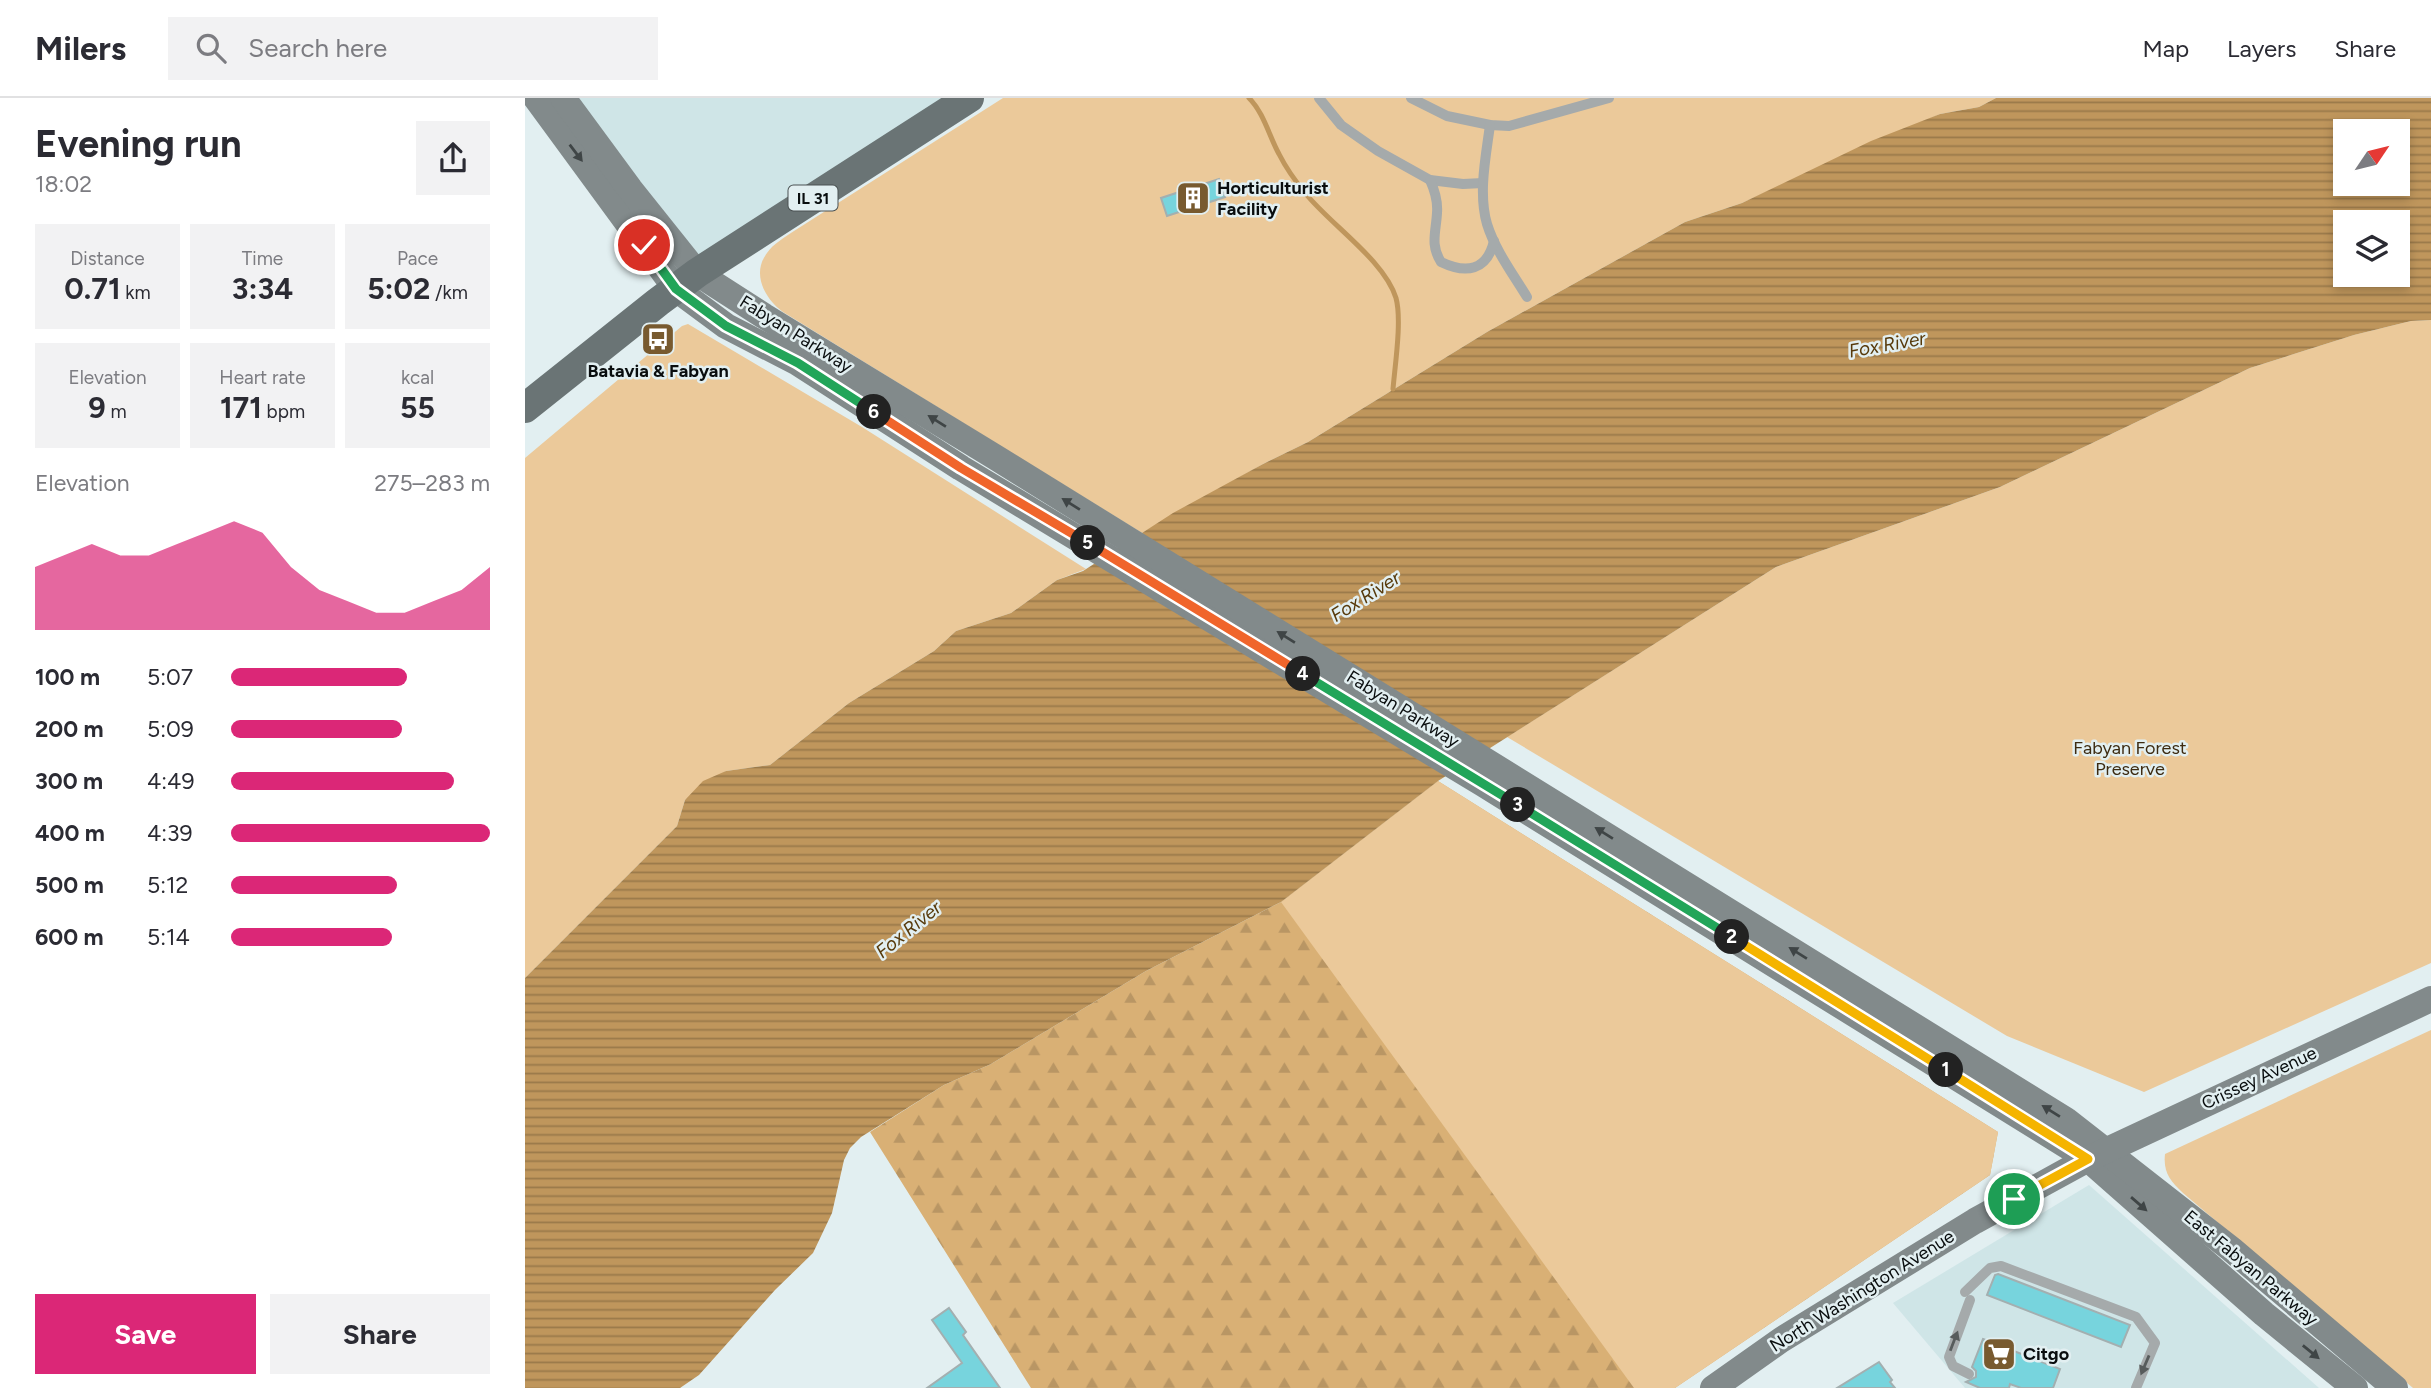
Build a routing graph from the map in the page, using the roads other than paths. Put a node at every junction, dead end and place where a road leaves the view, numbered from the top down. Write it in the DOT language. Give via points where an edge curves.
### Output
graph roads {
  1 [pos="536,98"];
  2 [pos="563,98"];
  3 [pos="969,98"];
  4 [pos="1318,98"];
  5 [pos="1411,98"];
  6 [pos="1609,98"];
  7 [pos="1490,125"];
  8 [pos="1430,180"];
  9 [pos="1483,183"];
  10 [pos="1494,241"];
  11 [pos="687,281"];
  12 [pos="1527,297"];
  13 [pos="525,408"];
  14 [pos="2431,999"];
  15 [pos="2097,1155"];
  16 [pos="1969,1374"];
  17 [pos="1713,1388"];
  18 [pos="2136,1388"];
  19 [pos="2355,1388"];
  20 [pos="2395,1388"];
  1 -- 11 [label="main road, one-way"];
  2 -- 11 [label="main road" via="630,189"];
  3 -- 11 [label="main road, IL 31"];
  4 -- 8 [label="lane" via="1341,125"];
  5 -- 7 [label="lane" via="1447,117"];
  6 -- 7 [label="lane" via="1509,126"];
  7 -- 9 [label="lane"];
  8 -- 9 [label="lane"];
  8 -- 10 [label="lane" via="1437,199 1433,245 1441,262 1462,270 1475,268 1491,254"];
  9 -- 10 [label="lane" via="1487,224"];
  10 -- 12 [label="lane"];
  11 -- 13 [label="main road, IL 31"];
  11 -- 15 [label="main road, Fabyan Parkway" via="726,326 798,363 961,468 990,469 1851,998"];
  14 -- 15 [label="main road, Crissey Avenue"];
  15 -- 17 [label="main road, North Washington Avenue" via="1934,1246 1781,1340"];
  15 -- 19 [label="main road, East Fabyan Parkway, one-way" via="2264,1314"];
  15 -- 20 [label="main road, East Fabyan Parkway" via="2231,1250"];
  16 -- 18 [label="lane, one-way" via="1954,1366 1949,1357 1968,1296 1990,1268 2001,1266 2136,1317 2155,1343"];
}
